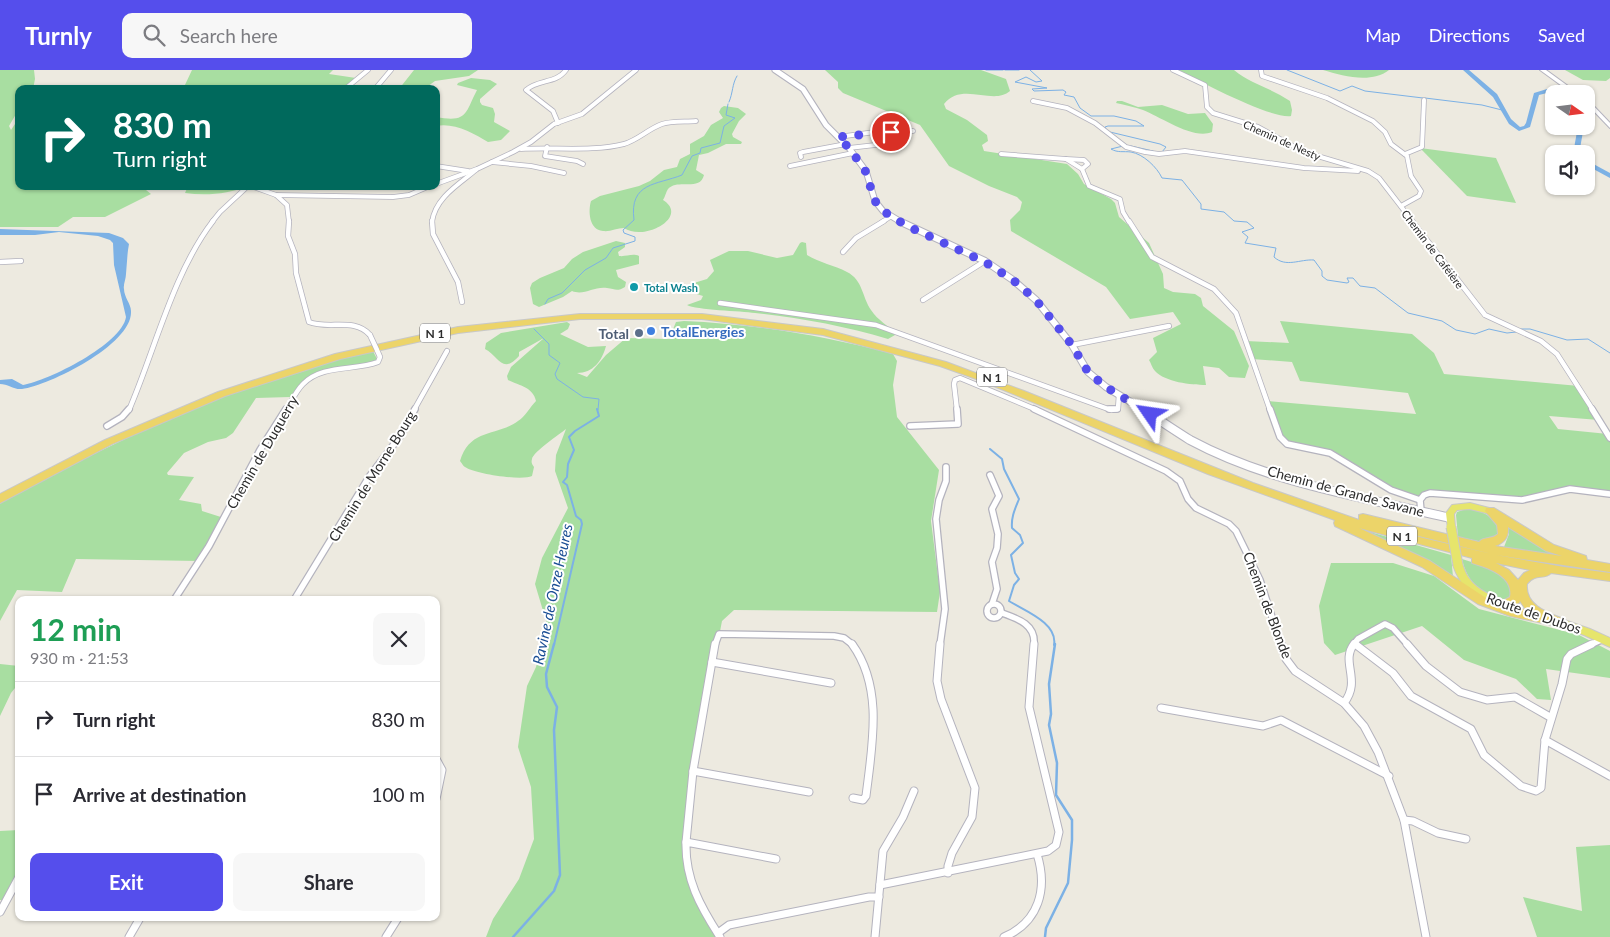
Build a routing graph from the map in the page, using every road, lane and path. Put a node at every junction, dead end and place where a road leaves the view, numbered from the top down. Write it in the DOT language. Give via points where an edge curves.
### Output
graph roads {
  1 [pos="368,70"];
  2 [pos="391,70"];
  3 [pos="566,70"];
  4 [pos="636,70"];
  5 [pos="775,70"];
  6 [pos="1173,70"];
  7 [pos="1261,70"];
  8 [pos="1543,70"];
  9 [pos="350,85"];
  10 [pos="378,85"];
  11 [pos="1564,85"];
  12 [pos="1424,100"];
  13 [pos="1033,101"];
  14 [pos="1595,110"];
  15 [pos="696,121"];
  16 [pos="558,123"];
  17 [pos="1610,126"];
  18 [pos="913,131"];
  19 [pos="838,137"];
  20 [pos="894,146"];
  21 [pos="546,147"];
  22 [pos="520,148"];
  23 [pos="850,149"];
  24 [pos="1001,154"];
  25 [pos="1405,154"];
  26 [pos="801,157"];
  27 [pos="1066,159"];
  28 [pos="492,162"];
  29 [pos="583,164"];
  30 [pos="790,166"];
  31 [pos="440,167"];
  32 [pos="477,169"];
  33 [pos="1082,169"];
  34 [pos="1368,171"];
  35 [pos="468,172"];
  36 [pos="564,172"];
  37 [pos="440,182"];
  38 [pos="245,190"];
  39 [pos="262,190"];
  40 [pos="420,190"];
  41 [pos="276,195"];
  42 [pos="1401,206"];
  43 [pos="890,217"];
  44 [pos="843,252"];
  45 [pos="22,261"];
  46 [pos="0,262"];
  47 [pos="985,262"];
  48 [pos="923,300"];
  49 [pos="462,302"];
  50 [pos="720,303"];
  51 [pos="1169,326"];
  52 [pos="1072,345"];
  53 [pos="447,351"];
  54 [pos="1119,395"];
  55 [pos="107,426"];
  56 [pos="910,426"];
  57 [pos="1610,438"];
  58 [pos="946,467"];
  59 [pos="990,474"];
  60 [pos="0,493"];
  61 [pos="1610,494"];
  62 [pos="0,499"];
  63 [pos="1286,499"];
  64 [pos="1420,500"];
  65 [pos="1421,511"];
  66 [pos="1490,512"];
  67 [pos="1451,523"];
  68 [pos="1382,527"];
  69 [pos="1610,564"];
  70 [pos="1610,568"];
  71 [pos="1610,578"];
  72 [pos="177,596"];
  73 [pos="296,596"];
  74 [pos="992,604"];
  75 [pos="1504,604"];
  76 [pos="1523,605"];
  77 [pos="1002,613"];
  78 [pos="1551,619"];
  79 [pos="1607,641"];
  80 [pos="1354,643"];
  81 [pos="712,662"];
  82 [pos="830,684"];
  83 [pos="1344,703"];
  84 [pos="1161,708"];
  85 [pos="1550,717"];
  86 [pos="1545,740"];
  87 [pos="440,766"];
  88 [pos="693,771"];
  89 [pos="1389,776"];
  90 [pos="1610,776"];
  91 [pos="440,780"];
  92 [pos="914,791"];
  93 [pos="809,792"];
  94 [pos="852,798"];
  95 [pos="1404,820"];
  96 [pos="1466,839"];
  97 [pos="686,842"];
  98 [pos="1036,854"];
  99 [pos="776,859"];
  100 [pos="948,873"];
  101 [pos="15,884"];
  102 [pos="880,885"];
  103 [pos="879,897"];
  104 [pos="0,912"];
  105 [pos="138,921"];
  106 [pos="396,921"];
  107 [pos="719,935"];
  108 [pos="129,937"];
  109 [pos="386,937"];
  110 [pos="875,937"];
  111 [pos="1004,937"];
  112 [pos="1426,937"];
  1 -- 9 [label="street"];
  2 -- 10 [label="street"];
  3 -- 16 [label="street" via="564,74 531,85 526,90 553,110"];
  4 -- 16 [label="street" via="582,114"];
  5 -- 19 [label="street, Chemin de Grande Savane" via="803,89 813,107"];
  6 -- 34 [label="street, Chemin de Nesty" via="1205,85 1207,107 1213,113 1254,125 1304,152"];
  7 -- 25 [label="street, Chemin de Caféière" via="1262,76 1327,98 1373,121 1385,132 1391,144"];
  8 -- 11 [label="main road"];
  12 -- 25 [label="street" via="1422,147"];
  13 -- 34 [label="street" via="1067,108 1125,145 1159,154 1184,151 1304,168"];
  14 -- 17 [label="main road"];
  15 -- 21 [label="street" via="662,124 623,144 591,148"];
  16 -- 22 [label="street"];
  18 -- 19 [label="street"];
  19 -- 23 [label="street, Chemin de Grande Savane"];
  20 -- 23 [label="street" via="884,144"];
  21 -- 22 [label="street"];
  21 -- 29 [label="street" via="544,156"];
  22 -- 28 [label="street"];
  23 -- 26 [label="street" via="803,152"];
  23 -- 30 [label="street"];
  23 -- 43 [label="street, Chemin de Grande Savane" via="867,174 877,205"];
  24 -- 27 [label="street"];
  25 -- 42 [label="street, Chemin de Caféière" via="1411,176 1421,194"];
  27 -- 33 [label="street"];
  27 -- 33 [label="street" via="1084,160 1088,164"];
  28 -- 32 [label="street"];
  28 -- 36 [label="street"];
  31 -- 35 [label="street"];
  32 -- 35 [label="street"];
  32 -- 49 [label="street" via="442,200 430,225 457,281"];
  33 -- 64 [label="street" via="1089,186 1120,199 1123,212 1152,258 1214,289 1236,314 1280,437 1287,444 1330,453 1391,490"];
  34 -- 42 [label="street, Chemin de Nesty" via="1379,178"];
  35 -- 37 [label="street"];
  38 -- 55 [label="street" via="220,212 200,238 168,307 128,412"];
  39 -- 41 [label="street"];
  40 -- 41 [label="street" via="393,198"];
  41 -- 72 [label="street, Chemin de Duquerry, bridge" via="287,205 288,236 295,254 296,273 309,322 320,326 352,325 364,329 380,357 373,364 324,374 302,385 260,450 209,546"];
  42 -- 57 [label="street, Chemin de Caféière" via="1485,314 1541,341 1557,354"];
  43 -- 44 [label="street" via="856,238"];
  43 -- 47 [label="street, Chemin de Grande Savane"];
  45 -- 46 [label="street"];
  47 -- 48 [label="street"];
  47 -- 52 [label="street, Chemin de Grande Savane" via="1030,293"];
  50 -- 54 [label="street" via="876,326 1111,410 1118,409"];
  51 -- 52 [label="street"];
  52 -- 54 [label="street, Chemin de Grande Savane" via="1088,372"];
  53 -- 73 [label="street, Chemin de Morne Bourg" via="401,435 370,477"];
  54 -- 65 [label="street, Chemin de Grande Savane" via="1206,449 1302,482"];
  56 -- 83 [label="street, Chemin de Blonde" via="958,424 954,384 960,378 1116,446 1177,478 1196,508 1228,524 1242,539 1260,580 1286,659 1295,670"];
  58 -- 100 [label="street" via="946,481 936,519 945,609 937,681 941,699 975,783 976,794 970,822 948,863"];
  59 -- 74 [label="street" via="998,489 992,509 998,534 992,562 997,589"];
  60 -- 68 [label="highway, N 1" via="112,436 212,393 308,359 449,326 526,315 658,311 729,314 795,323 911,349 1086,412 1254,482"];
  61 -- 64 [label="street" via="1572,488 1528,500 1442,493 1424,495"];
  62 -- 63 [label="highway, N 1" via="180,411 263,379 344,354 487,324 574,316 651,315 793,327 899,351 1073,413 1202,468"];
  63 -- 68 [label="highway, N 1"];
  63 -- 78 [label="highway" via="1426,564 1482,601 1510,611"];
  64 -- 65 [label="street"];
  65 -- 67 [label="street, Chemin de Grande Savane"];
  66 -- 67 [label="main road" via="1461,506 1452,509"];
  66 -- 68 [label="highway" via="1500,521 1504,533 1501,539 1487,544 1407,526"];
  66 -- 69 [label="highway" via="1559,552"];
  67 -- 75 [label="main road, Route de Dubos, bridge" via="1458,565 1464,580 1473,590"];
  68 -- 70 [label="highway, N 1" via="1494,550"];
  68 -- 71 [label="highway, N 1" via="1495,559"];
  68 -- 75 [label="highway" via="1500,569 1514,582 1517,590 1515,600"];
  71 -- 76 [label="highway" via="1536,571 1523,579"];
  74 -- 77 [label="street" via="999,606"];
  74 -- 77 [label="street" via="987,608 989,615 997,617"];
  75 -- 76 [label="main road, Route de Dubos"];
  76 -- 78 [label="highway"];
  77 -- 98 [label="street" via="1030,625 1035,637 1029,707 1060,832 1056,845"];
  78 -- 79 [label="main road, Route de Dubos"];
  79 -- 85 [label="street" via="1569,656"];
  80 -- 83 [label="street" via="1348,653 1353,689"];
  80 -- 85 [label="street" via="1382,625 1388,625 1426,666 1452,687 1468,696 1487,700 1515,697"];
  80 -- 86 [label="street" via="1394,674 1411,696 1471,729 1484,755 1529,790 1541,788"];
  81 -- 82 [label="street"];
  81 -- 88 [label="street"];
  81 -- 94 [label="street" via="717,637 722,633 834,636 846,637 852,642 867,671 874,695 875,719 866,796 863,800"];
  83 -- 89 [label="street, Chemin de Blonde" via="1370,734"];
  84 -- 89 [label="street" via="1263,726 1280,720"];
  85 -- 86 [label="street"];
  86 -- 90 [label="street"];
  87 -- 91 [label="street"];
  88 -- 93 [label="street"];
  88 -- 97 [label="street"];
  89 -- 95 [label="street, Chemin de Blonde"];
  92 -- 102 [label="street" via="883,851"];
  95 -- 96 [label="street"];
  95 -- 112 [label="street, Chemin de Blonde"];
  97 -- 99 [label="street"];
  97 -- 107 [label="street" via="691,887"];
  98 -- 100 [label="street"];
  98 -- 111 [label="street" via="1043,876 1036,908 1025,926"];
  100 -- 102 [label="street"];
  101 -- 104 [label="street"];
  102 -- 103 [label="street"];
  103 -- 107 [label="street" via="729,926"];
  103 -- 110 [label="street"];
  105 -- 108 [label="street"];
  106 -- 109 [label="street"];
}
